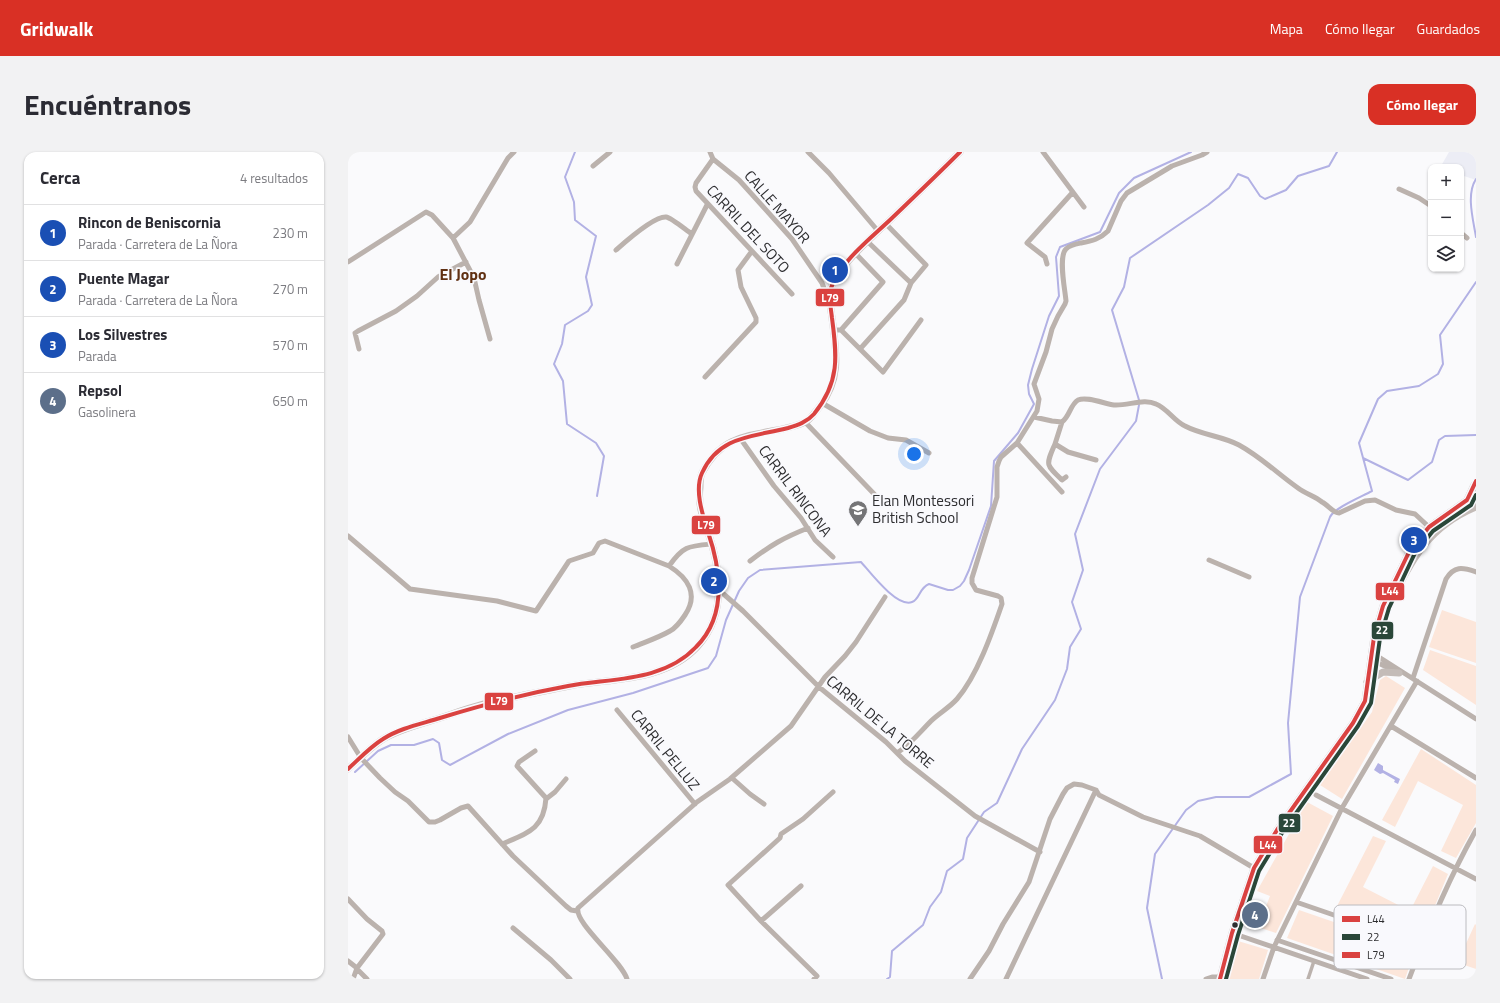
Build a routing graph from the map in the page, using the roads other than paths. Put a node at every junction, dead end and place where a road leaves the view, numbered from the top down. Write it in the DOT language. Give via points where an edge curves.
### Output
graph roads {
  1 [pos="514,152"];
  2 [pos="610,152"];
  3 [pos="710,152"];
  4 [pos="808,152"];
  5 [pos="960,152"];
  6 [pos="1043,152"];
  7 [pos="1207,152"];
  8 [pos="713,159"];
  9 [pos="593,166"];
  10 [pos="1399,189"];
  11 [pos="1073,192"];
  12 [pos="1428,204"];
  13 [pos="707,205"];
  14 [pos="1084,207"];
  15 [pos="886,224"];
  16 [pos="878,231"];
  17 [pos="692,234"];
  18 [pos="1464,236"];
  19 [pos="453,238"];
  20 [pos="1467,238"];
  21 [pos="868,242"];
  22 [pos="616,250"];
  23 [pos="752,251"];
  24 [pos="856,254"];
  25 [pos="348,262"];
  26 [pos="466,262"];
  27 [pos="677,264"];
  28 [pos="1047,264"];
  29 [pos="837,275"];
  30 [pos="822,283"];
  31 [pos="912,283"];
  32 [pos="792,294"];
  33 [pos="831,308"];
  34 [pos="921,320"];
  35 [pos="833,330"];
  36 [pos="841,330"];
  37 [pos="490,339"];
  38 [pos="359,349"];
  39 [pos="860,349"];
  40 [pos="705,377"];
  41 [pos="822,403"];
  42 [pos="1034,417"];
  43 [pos="805,422"];
  44 [pos="1062,422"];
  45 [pos="740,438"];
  46 [pos="1017,443"];
  47 [pos="1055,444"];
  48 [pos="929,453"];
  49 [pos="1096,460"];
  50 [pos="1066,477"];
  51 [pos="1475,483"];
  52 [pos="1062,492"];
  53 [pos="877,497"];
  54 [pos="1476,501"];
  55 [pos="1476,507"];
  56 [pos="1429,527"];
  57 [pos="808,528"];
  58 [pos="1438,530"];
  59 [pos="348,536"];
  60 [pos="712,544"];
  61 [pos="833,557"];
  62 [pos="1209,560"];
  63 [pos="750,561"];
  64 [pos="669,566"];
  65 [pos="1476,572"];
  66 [pos="1249,577"];
  67 [pos="719,590"];
  68 [pos="885,597"];
  69 [pos="1375,632"];
  70 [pos="632,647"];
  71 [pos="1371,656"];
  72 [pos="1402,673"];
  73 [pos="1415,680"];
  74 [pos="1367,682"];
  75 [pos="819,687"];
  76 [pos="618,710"];
  77 [pos="1476,719"];
  78 [pos="1390,726"];
  79 [pos="348,737"];
  80 [pos="536,751"];
  81 [pos="897,753"];
  82 [pos="364,761"];
  83 [pos="348,769"];
  84 [pos="732,778"];
  85 [pos="1476,778"];
  86 [pos="566,779"];
  87 [pos="1096,790"];
  88 [pos="833,792"];
  89 [pos="1316,795"];
  90 [pos="546,799"];
  91 [pos="695,804"];
  92 [pos="764,804"];
  93 [pos="1342,808"];
  94 [pos="1476,830"];
  95 [pos="502,844"];
  96 [pos="1040,852"];
  97 [pos="1254,868"];
  98 [pos="1455,868"];
  99 [pos="1476,879"];
  100 [pos="801,886"];
  101 [pos="348,899"];
  102 [pos="1296,902"];
  103 [pos="1439,905"];
  104 [pos="577,911"];
  105 [pos="1334,915"];
  106 [pos="761,921"];
  107 [pos="513,928"];
  108 [pos="1232,933"];
  109 [pos="1277,940"];
  110 [pos="1274,947"];
  111 [pos="1334,960"];
  112 [pos="348,961"];
  113 [pos="1314,961"];
  114 [pos="1334,968"];
  115 [pos="357,969"];
  116 [pos="1338,969"];
  117 [pos="1362,969"];
  118 [pos="1413,969"];
  119 [pos="1220,978"];
  120 [pos="353,979"];
  121 [pos="367,979"];
  122 [pos="570,979"];
  123 [pos="627,979"];
  124 [pos="814,979"];
  125 [pos="970,979"];
  126 [pos="1006,979"];
  127 [pos="1206,979"];
  128 [pos="1263,979"];
  129 [pos="1308,979"];
  130 [pos="1367,979"];
  131 [pos="1391,979"];
  132 [pos="1409,979"];
  1 -- 19 [label="street" via="470,222"];
  2 -- 9 [label="street"];
  3 -- 8 [label="street, CALLE MAYOR"];
  4 -- 16 [label="street" via="833,177"];
  5 -- 15 [label="main road"];
  6 -- 11 [label="street"];
  7 -- 42 [label="street" via="1176,164 1132,189 1120,201 1105,234 1097,240 1076,244 1066,249 1063,260 1066,301 1052,329 1034,384 1039,399"];
  8 -- 13 [label="street, CARRIL DEL SOTO" via="695,187"];
  8 -- 30 [label="street, CALLE MAYOR" via="739,180 789,235"];
  10 -- 12 [label="street"];
  11 -- 14 [label="street"];
  11 -- 28 [label="street" via="1027,243 1045,257"];
  13 -- 17 [label="street"];
  13 -- 23 [label="street, CARRIL DEL SOTO"];
  15 -- 16 [label="main road"];
  15 -- 31 [label="street" via="926,265"];
  16 -- 21 [label="main road"];
  17 -- 22 [label="street" via="669,218 662,218 634,234"];
  17 -- 27 [label="street"];
  18 -- 20 [label="street"];
  19 -- 25 [label="street" via="432,215 426,212"];
  19 -- 26 [label="street"];
  21 -- 24 [label="main road"];
  21 -- 31 [label="street"];
  23 -- 32 [label="street, CARRIL DEL SOTO"];
  23 -- 40 [label="street" via="738,270 741,287 756,322"];
  24 -- 29 [label="main road"];
  24 -- 36 [label="street" via="883,282"];
  26 -- 37 [label="street" via="474,278"];
  26 -- 38 [label="street" via="438,277 396,312 355,333"];
  29 -- 30 [label="street" via="828,283"];
  29 -- 33 [label="main road" via="830,291"];
  30 -- 33 [label="street, CALLE MAYOR"];
  31 -- 39 [label="street" via="904,300"];
  33 -- 35 [label="main road"];
  34 -- 39 [label="street" via="883,372"];
  35 -- 36 [label="street"];
  35 -- 41 [label="main road" via="836,370 828,394"];
  36 -- 39 [label="street"];
  41 -- 43 [label="main road"];
  41 -- 48 [label="street" via="870,431 888,438 906,440"];
  42 -- 44 [label="street"];
  42 -- 46 [label="street"];
  43 -- 45 [label="main road"];
  43 -- 53 [label="street"];
  44 -- 47 [label="street"];
  44 -- 56 [label="street" via="1079,400 1114,405 1155,403 1184,426 1228,440 1248,450 1334,512 1339,513 1365,501 1375,500 1396,510 1415,514"];
  45 -- 57 [label="street, CARRIL RINCONA"];
  45 -- 60 [label="main road" via="718,450 701,475 700,511"];
  46 -- 52 [label="street"];
  46 -- 81 [label="street" via="1002,456 997,468 997,497 972,583 976,590 1001,598 1000,609 979,663 958,698"];
  47 -- 49 [label="street" via="1068,452"];
  47 -- 50 [label="street" via="1048,462 1050,469 1062,480"];
  51 -- 54 [label="main road" via="1472,494"];
  51 -- 56 [label="main road" via="1467,500"];
  55 -- 58 [label="main road" via="1452,518"];
  56 -- 58 [label="street"];
  56 -- 69 [label="main road" via="1410,550"];
  57 -- 61 [label="street, CARRIL RINCONA" via="815,540"];
  57 -- 63 [label="street" via="769,546"];
  58 -- 69 [label="main road" via="1414,559"];
  59 -- 64 [label="street" via="410,589 497,601 536,611 569,561 594,553 605,541"];
  60 -- 64 [label="street" via="685,548"];
  60 -- 67 [label="main road" via="719,574"];
  62 -- 66 [label="street"];
  64 -- 70 [label="street" via="679,572 690,587 690,605 681,621 672,630"];
  65 -- 73 [label="street" via="1456,569 1446,579"];
  67 -- 75 [label="street, CARRIL DE LA TORRE"];
  67 -- 82 [label="main road" via="713,623 706,637 674,664 626,679 572,686 485,704 414,726 383,740"];
  68 -- 75 [label="street" via="856,642"];
  69 -- 71 [label="main road"];
  71 -- 72 [label="street"];
  71 -- 74 [label="main road"];
  72 -- 73 [label="street"];
  72 -- 74 [label="main road" via="1383,672"];
  73 -- 77 [label="street"];
  73 -- 78 [label="street"];
  74 -- 97 [label="main road" via="1365,701 1353,723 1277,830"];
  75 -- 81 [label="street, CARRIL DE LA TORRE"];
  75 -- 84 [label="street" via="791,726"];
  76 -- 91 [label="street, CARRIL PELLUZ"];
  78 -- 85 [label="street"];
  78 -- 93 [label="street"];
  79 -- 82 [label="street"];
  80 -- 90 [label="street" via="517,766"];
  81 -- 96 [label="street, CARRIL DE LA TORRE" via="975,816"];
  82 -- 83 [label="main road"];
  82 -- 95 [label="street" via="429,822 440,820 466,806"];
  84 -- 91 [label="street"];
  84 -- 92 [label="street"];
  86 -- 90 [label="street"];
  87 -- 96 [label="street" via="1078,784 1067,788 1050,819"];
  87 -- 97 [label="street" via="1099,795 1143,817 1200,836"];
  87 -- 126 [label="street"];
  88 -- 106 [label="street" via="803,819 781,834 780,838 728,885"];
  89 -- 93 [label="street"];
  90 -- 95 [label="street" via="539,824"];
  91 -- 104 [label="street" via="580,905"];
  93 -- 98 [label="street"];
  93 -- 102 [label="street"];
  94 -- 98 [label="street"];
  95 -- 104 [label="street" via="566,906"];
  96 -- 125 [label="street" via="1029,882"];
  97 -- 108 [label="main road"];
  98 -- 99 [label="street"];
  98 -- 103 [label="street"];
  100 -- 106 [label="street"];
  101 -- 115 [label="street" via="383,934"];
  102 -- 105 [label="street"];
  102 -- 109 [label="street"];
  104 -- 123 [label="street" via="582,922 617,962"];
  106 -- 124 [label="street" via="817,976"];
  107 -- 122 [label="street"];
  108 -- 110 [label="street"];
  108 -- 119 [label="main road"];
  109 -- 110 [label="street"];
  109 -- 111 [label="street"];
  110 -- 113 [label="street"];
  110 -- 128 [label="street"];
  112 -- 115 [label="street"];
  113 -- 114 [label="street"];
  113 -- 129 [label="street"];
  115 -- 120 [label="street"];
  115 -- 121 [label="street"];
  116 -- 130 [label="street"];
  117 -- 131 [label="street"];
  118 -- 132 [label="street"];
  119 -- 127 [label="street" via="1212,976"];
}
